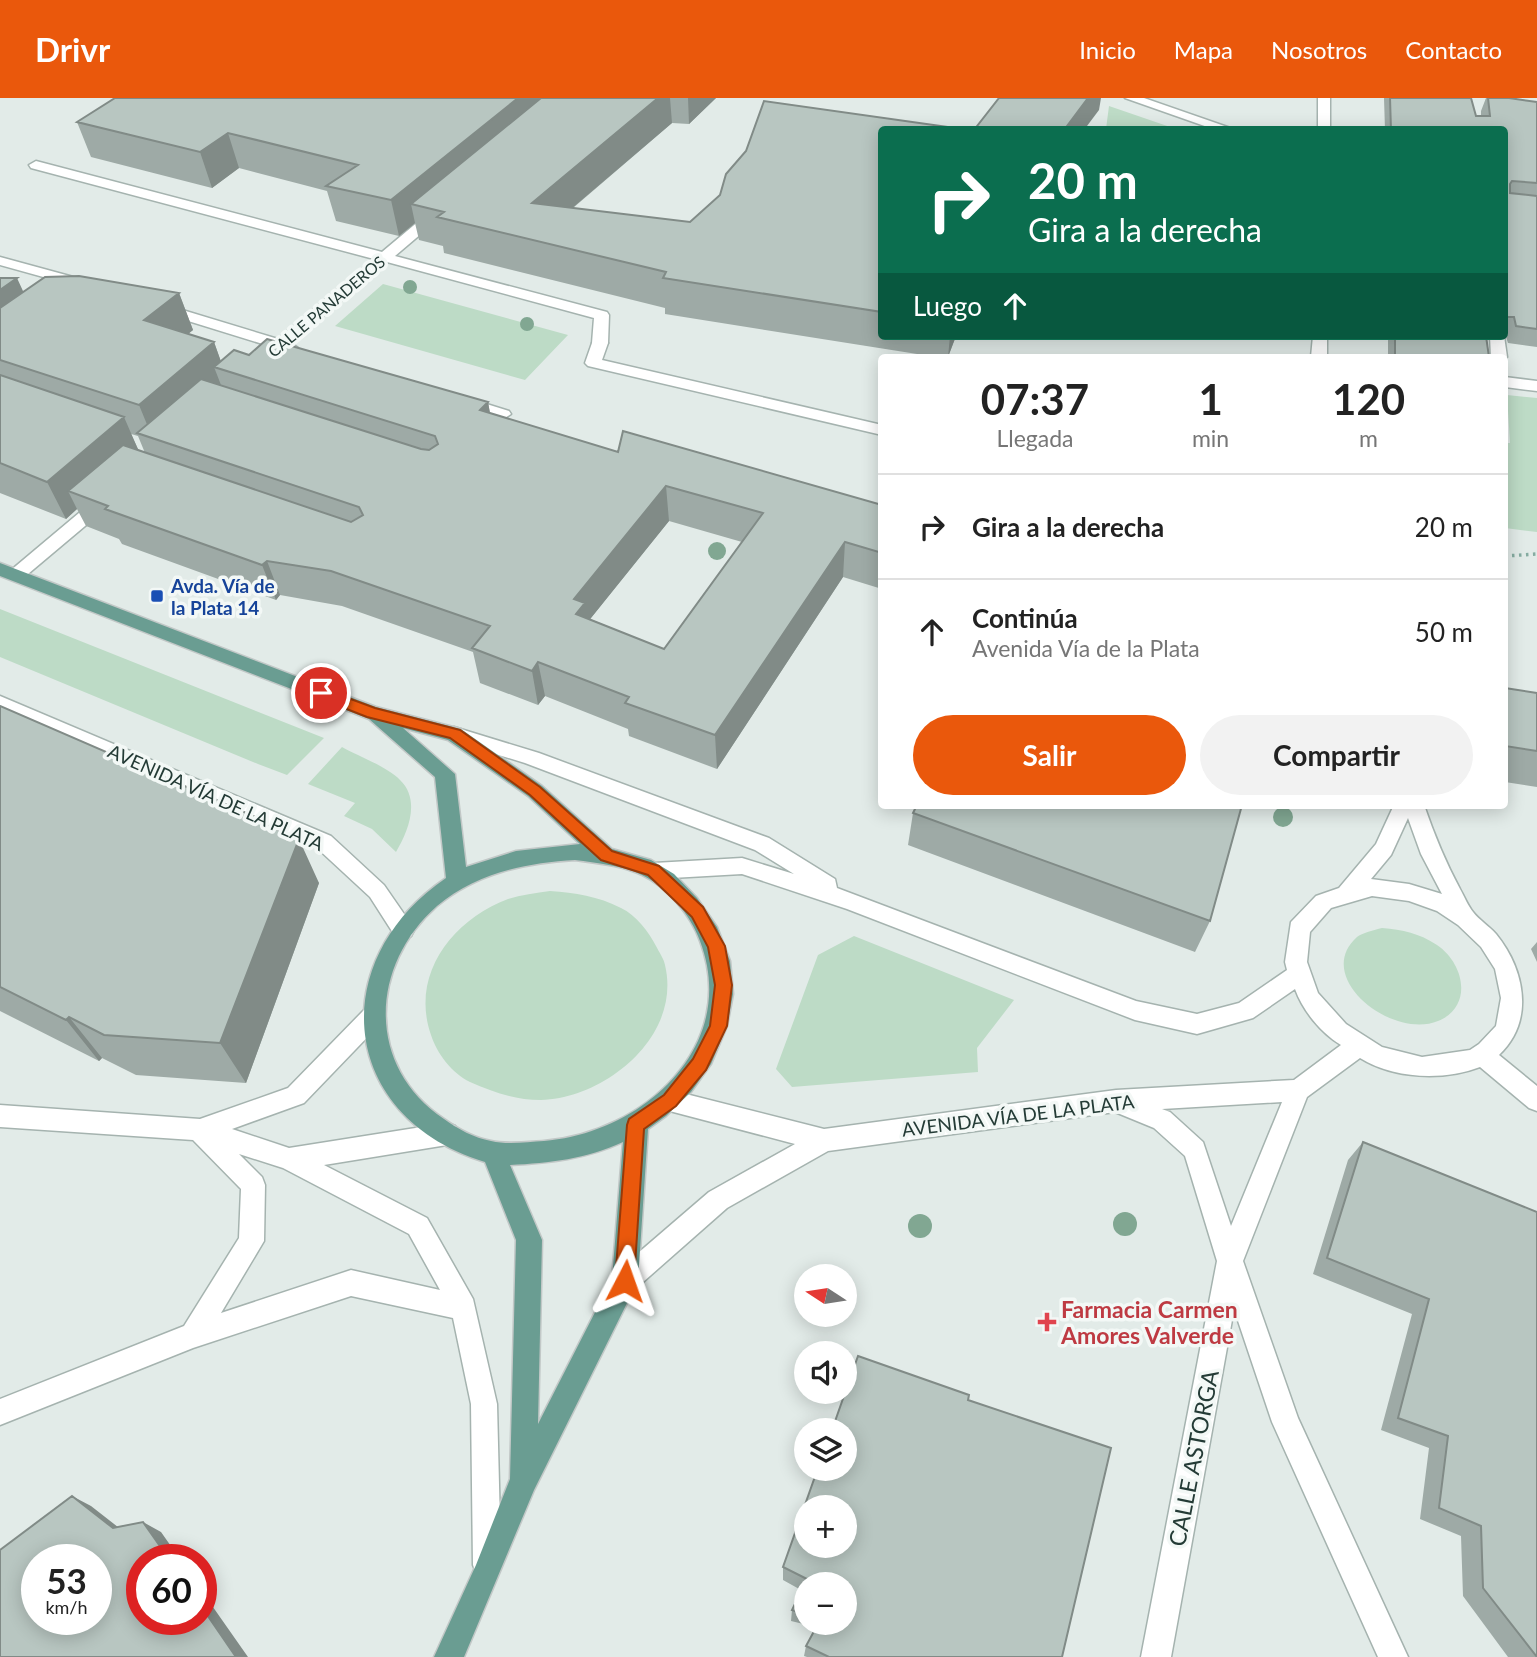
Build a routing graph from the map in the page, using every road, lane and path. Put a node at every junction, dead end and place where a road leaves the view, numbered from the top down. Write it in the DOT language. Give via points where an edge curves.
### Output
graph roads {
  1 [pos="1132,98"];
  2 [pos="1324,98"];
  3 [pos="1218,126"];
  4 [pos="1324,126"];
  5 [pos="36,164"];
  6 [pos="450,203"];
  7 [pos="383,258"];
  8 [pos="0,261"];
  9 [pos="71,298"];
  10 [pos="152,305"];
  11 [pos="280,345"];
  12 [pos="306,353"];
  13 [pos="248,373"];
  14 [pos="1508,382"];
  15 [pos="1537,386"];
  16 [pos="450,398"];
  17 [pos="503,414"];
  18 [pos="878,429"];
  19 [pos="118,488"];
  20 [pos="1537,554"];
  21 [pos="1508,556"];
  22 [pos="8,572"];
  23 [pos="0,703"];
  24 [pos="372,713"];
  25 [pos="454,734"];
  26 [pos="1402,809"];
  27 [pos="1414,809"];
  28 [pos="606,856"];
  29 [pos="654,871"];
  30 [pos="457,881"];
  31 [pos="1349,890"];
  32 [pos="853,902"];
  33 [pos="1465,918"];
  34 [pos="403,930"];
  35 [pos="1297,975"];
  36 [pos="372,1017"];
  37 [pos="1357,1047"];
  38 [pos="1483,1056"];
  39 [pos="1298,1090"];
  40 [pos="1537,1100"];
  41 [pos="670,1101"];
  42 [pos="1116,1101"];
  43 [pos="0,1116"];
  44 [pos="636,1125"];
  45 [pos="200,1130"];
  46 [pos="447,1134"];
  47 [pos="824,1140"];
  48 [pos="493,1153"];
  49 [pos="289,1159"];
  50 [pos="1230,1261"];
  51 [pos="625,1281"];
  52 [pos="464,1308"];
  53 [pos="193,1335"];
  54 [pos="0,1412"];
  55 [pos="523,1482"];
  56 [pos="487,1573"];
  57 [pos="449,1657"];
  58 [pos="1156,1657"];
  59 [pos="1392,1657"];
  1 -- 3 [label="street"];
  2 -- 4 [label="street"];
  5 -- 7 [label="street"];
  6 -- 7 [label="street, CALLE PANADEROS"];
  7 -- 11 [label="street, CALLE PANADEROS"];
  7 -- 18 [label="street" via="602,315 593,363"];
  8 -- 9 [label="street" via="94,287"];
  10 -- 11 [label="street"];
  11 -- 12 [label="street"];
  11 -- 13 [label="street, CALLE PANADEROS"];
  14 -- 15 [label="street"];
  16 -- 17 [label="street"];
  19 -- 22 [label="street"];
  20 -- 21 [label="path"];
  22 -- 24 [label="main road"];
  23 -- 34 [label="street, AVENIDA VÍA DE LA PLATA" via="324,842 377,891"];
  24 -- 25 [label="main road"];
  24 -- 30 [label="main road" via="445,774"];
  25 -- 28 [label="main road" via="535,791"];
  25 -- 32 [label="street" via="532,758 762,844"];
  26 -- 31 [label="street" via="1384,849"];
  27 -- 33 [label="street" via="1431,854"];
  28 -- 29 [label="main road"];
  28 -- 30 [label="main road" via="535,854 495,864"];
  29 -- 32 [label="street" via="743,866"];
  29 -- 41 [label="main road" via="697,912 716,946 723,985 718,1026 699,1065"];
  30 -- 34 [label="main road" via="427,903"];
  31 -- 33 [label="street" via="1383,888 1420,894"];
  31 -- 35 [label="street" via="1327,898 1309,912 1298,930 1294,951"];
  32 -- 35 [label="street" via="1135,1010 1198,1024 1245,1011"];
  33 -- 38 [label="street" via="1488,939 1513,990 1512,1016 1501,1038"];
  34 -- 36 [label="main road" via="386,956"];
  35 -- 37 [label="street" via="1329,1026"];
  36 -- 45 [label="street" via="296,1096"];
  36 -- 46 [label="main road" via="375,1044 394,1086 418,1115"];
  37 -- 38 [label="street" via="1424,1068"];
  37 -- 39 [label="street"];
  38 -- 40 [label="street"];
  39 -- 42 [label="street, AVENIDA VÍA DE LA PLATA"];
  39 -- 50 [label="street"];
  41 -- 44 [label="main road"];
  41 -- 47 [label="street, AVENIDA VÍA DE LA PLATA"];
  42 -- 47 [label="street, AVENIDA VÍA DE LA PLATA"];
  42 -- 50 [label="street, CALLE ASTORGA" via="1162,1120 1195,1150"];
  43 -- 45 [label="street"];
  44 -- 48 [label="main road" via="599,1142 559,1152"];
  44 -- 51 [label="main road"];
  45 -- 49 [label="street"];
  45 -- 53 [label="street" via="253,1185 251,1241"];
  46 -- 48 [label="main road"];
  46 -- 49 [label="street"];
  47 -- 51 [label="street" via="718,1200"];
  48 -- 55 [label="main road" via="529,1240"];
  49 -- 52 [label="street" via="418,1226"];
  50 -- 58 [label="street, CALLE ASTORGA"];
  50 -- 59 [label="street" via="1286,1422"];
  51 -- 55 [label="main road"];
  52 -- 53 [label="street" via="351,1283"];
  52 -- 56 [label="street" via="484,1405"];
  53 -- 54 [label="street"];
  55 -- 56 [label="main road"];
  56 -- 57 [label="main road"];
}
